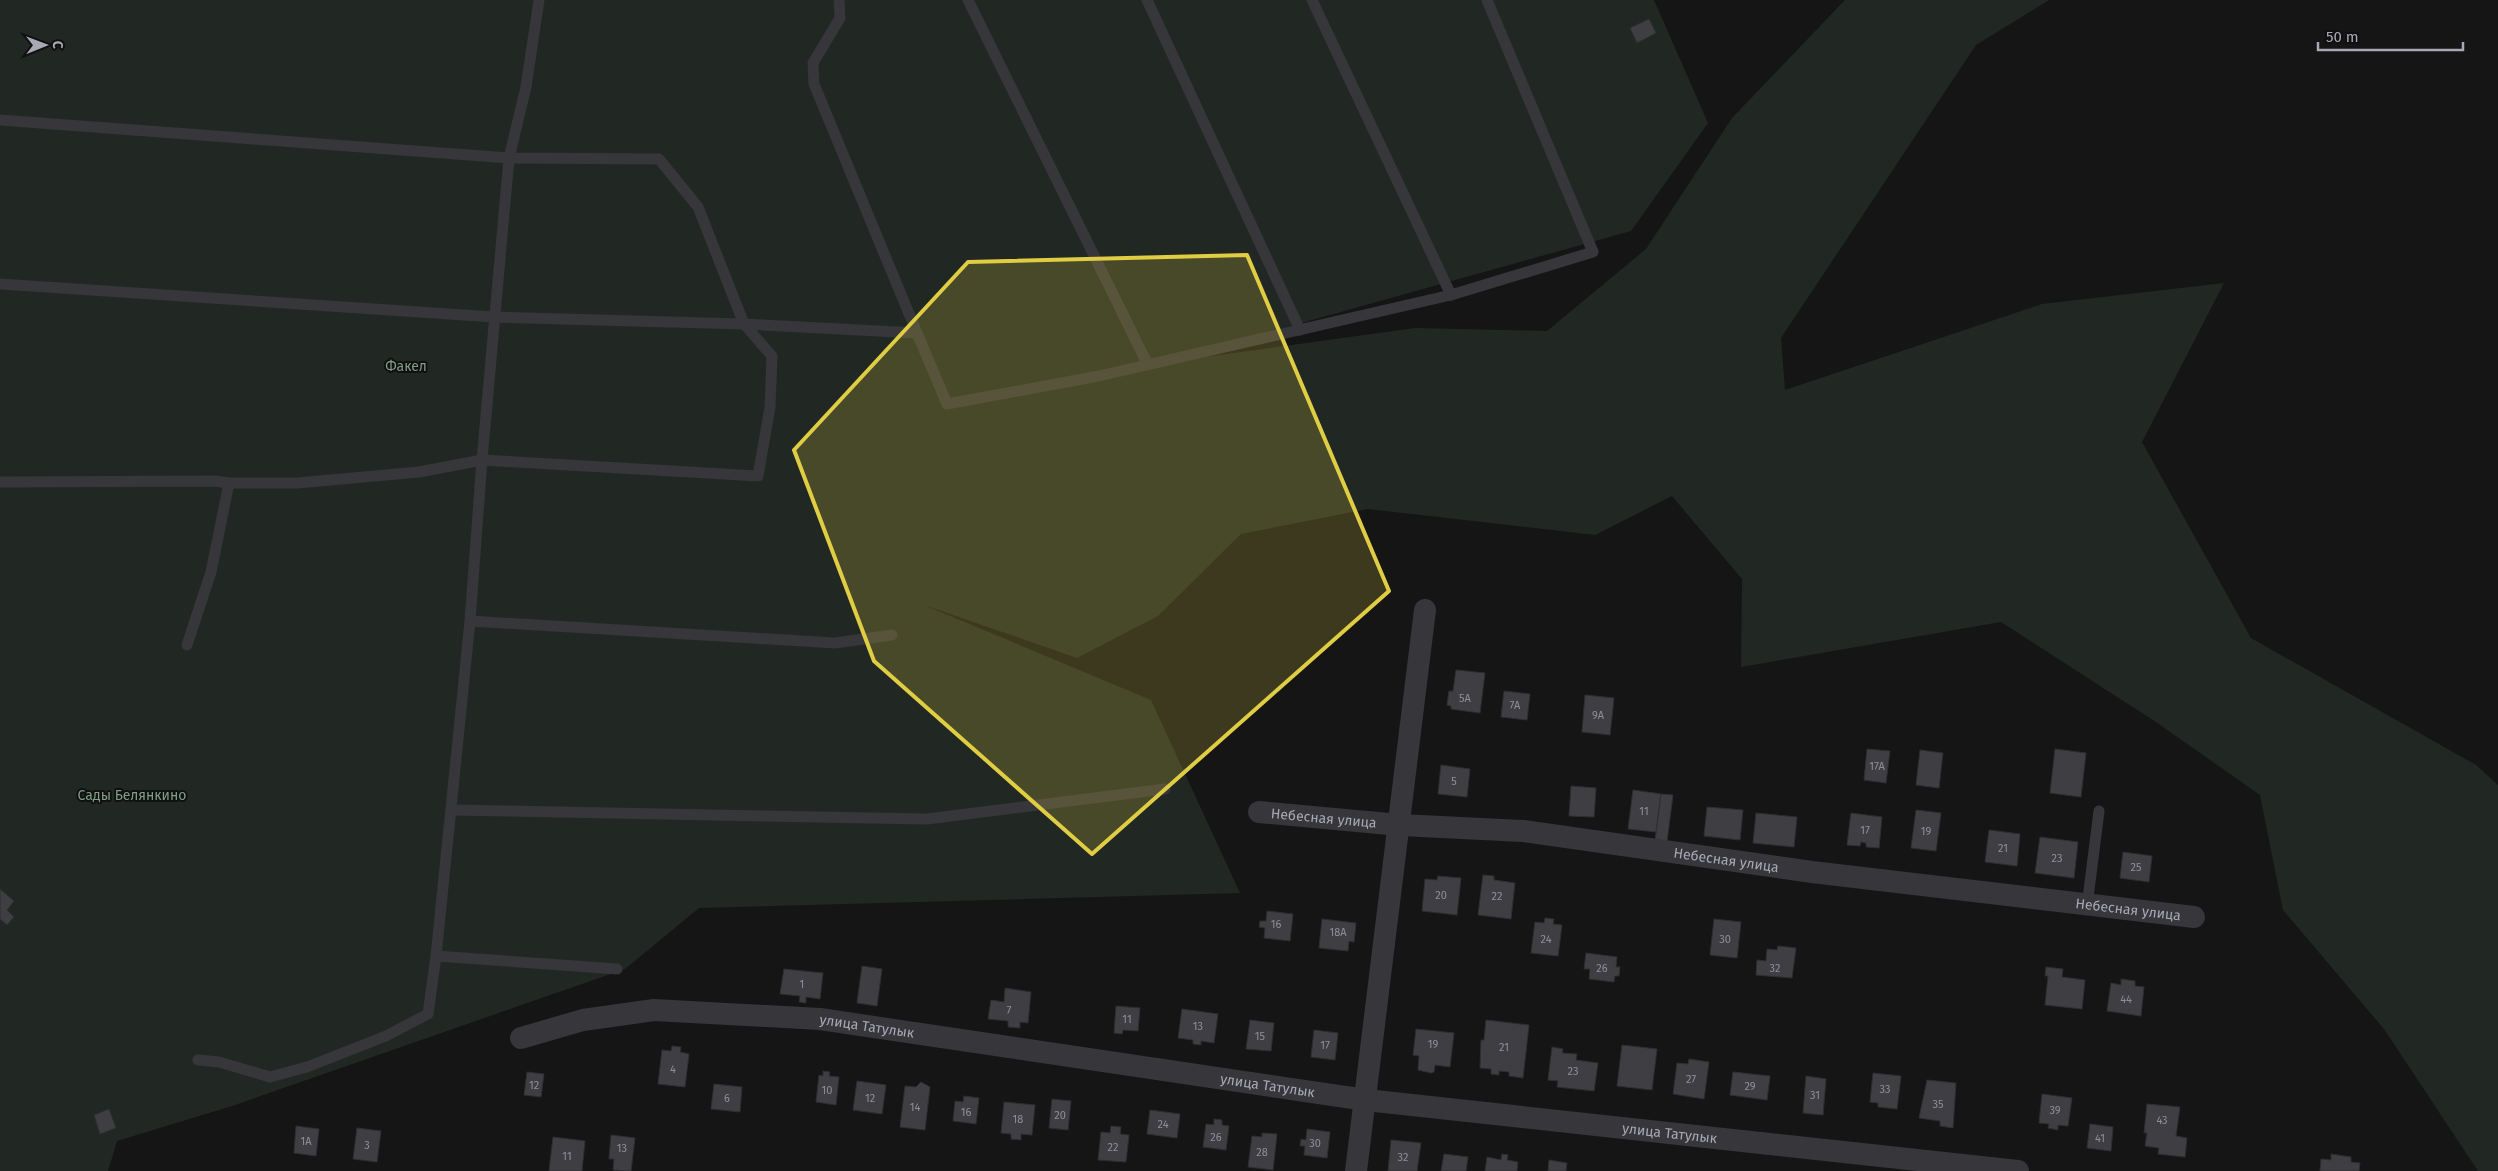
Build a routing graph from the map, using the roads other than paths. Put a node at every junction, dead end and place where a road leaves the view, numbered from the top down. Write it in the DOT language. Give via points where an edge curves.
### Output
graph roads {
  1 [pos="539,0"];
  2 [pos="839,0"];
  3 [pos="968,0"];
  4 [pos="1147,0"];
  5 [pos="1312,0"];
  6 [pos="1487,0"];
  7 [pos="0,120"];
  8 [pos="509,158"];
  9 [pos="0,284"];
  10 [pos="1452,295"];
  11 [pos="494,317"];
  12 [pos="744,324"];
  13 [pos="1300,330"];
  14 [pos="917,333"];
  15 [pos="1148,365"];
  16 [pos="482,460"];
  17 [pos="0,482"];
  18 [pos="229,483"];
  19 [pos="1425,610"];
  20 [pos="470,621"];
  21 [pos="892,635"];
  22 [pos="187,645"];
  23 [pos="1165,789"];
  24 [pos="451,810"];
  25 [pos="2099,811"];
  26 [pos="1259,812"];
  27 [pos="1400,825"];
  28 [pos="2087,906"];
  29 [pos="2194,917"];
  30 [pos="436,956"];
  31 [pos="617,969"];
  32 [pos="520,1038"];
  33 [pos="198,1060"];
  34 [pos="1366,1100"];
  35 [pos="1356,1171"];
  36 [pos="2018,1171"];
  1 -- 8 [label="lane" via="526,86"];
  2 -- 14 [label="lane" via="840,18 812,63 814,84"];
  3 -- 15 [label="lane"];
  4 -- 13 [label="lane"];
  5 -- 10 [label="lane"];
  6 -- 10 [label="lane" via="1593,252"];
  7 -- 8 [label="lane"];
  8 -- 11 [label="lane"];
  8 -- 12 [label="lane" via="659,159 698,207"];
  9 -- 11 [label="lane"];
  10 -- 13 [label="lane"];
  11 -- 12 [label="lane"];
  11 -- 16 [label="lane"];
  12 -- 14 [label="lane"];
  12 -- 16 [label="lane" via="772,356 770,407 758,476"];
  13 -- 15 [label="lane"];
  14 -- 15 [label="lane" via="947,404"];
  16 -- 18 [label="lane" via="363,478 297,483"];
  16 -- 20 [label="lane"];
  17 -- 18 [label="lane"];
  18 -- 22 [label="lane" via="211,572"];
  19 -- 27 [label="street"];
  20 -- 21 [label="lane" via="835,643"];
  20 -- 24 [label="lane"];
  23 -- 24 [label="lane" via="927,819"];
  24 -- 30 [label="lane"];
  25 -- 28 [label="lane"];
  26 -- 27 [label="street, Небесная улица"];
  27 -- 28 [label="street, Небесная улица" via="1523,831 1812,872"];
  27 -- 34 [label="street"];
  28 -- 29 [label="street, Небесная улица"];
  30 -- 31 [label="lane"];
  30 -- 33 [label="lane" via="428,1014 386,1036 307,1068 270,1077 219,1062"];
  32 -- 34 [label="street, улица Татулык" via="583,1020 654,1010 820,1019"];
  34 -- 35 [label="street"];
  34 -- 36 [label="street, улица Татулык"];
}
